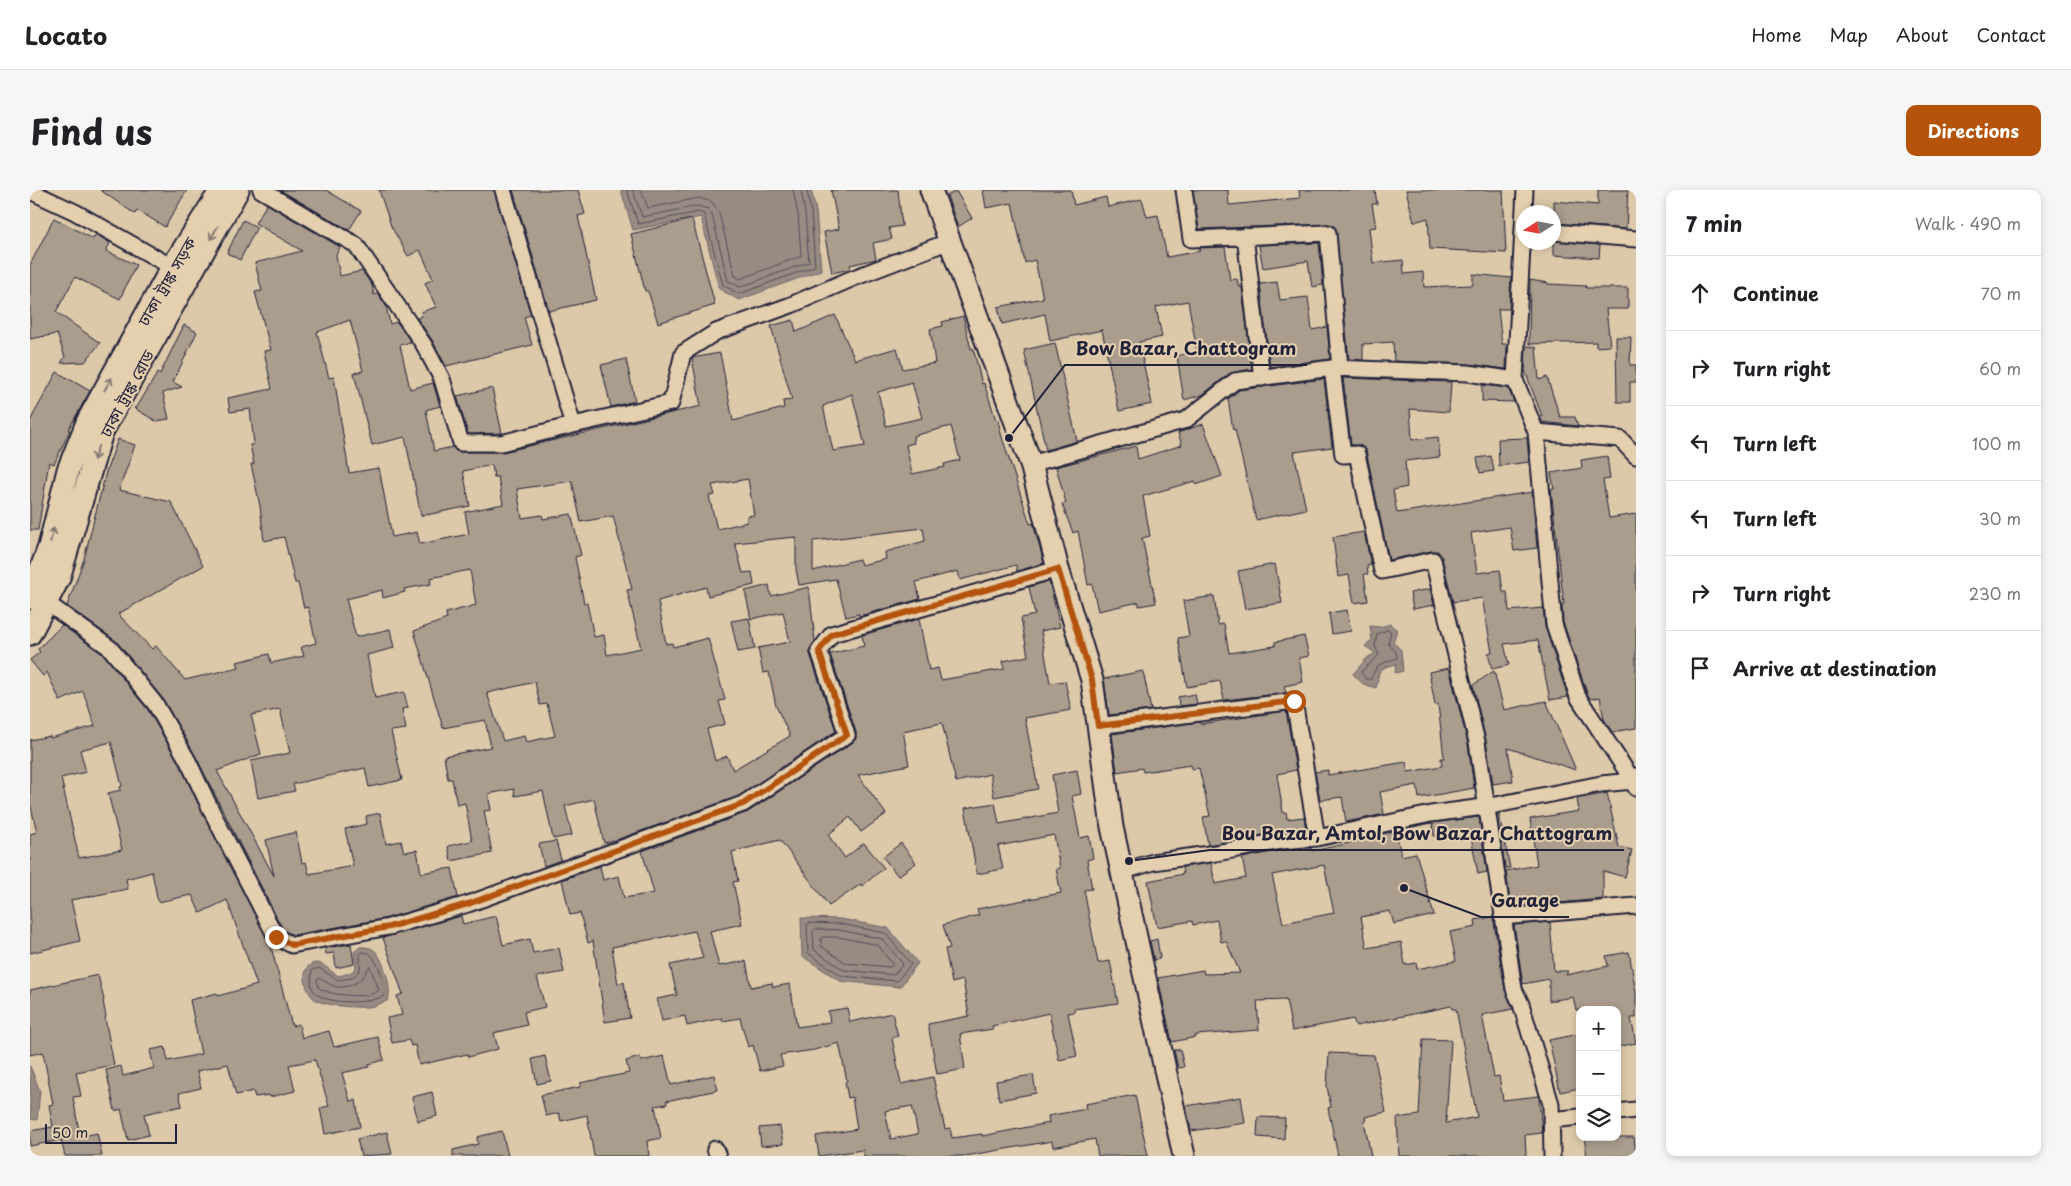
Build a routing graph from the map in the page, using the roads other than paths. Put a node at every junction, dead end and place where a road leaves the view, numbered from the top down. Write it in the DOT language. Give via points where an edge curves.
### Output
graph roads {
  1 [pos="221,190"];
  2 [pos="238,190"];
  3 [pos="261,190"];
  4 [pos="503,190"];
  5 [pos="931,190"];
  6 [pos="1184,190"];
  7 [pos="1525,190"];
  8 [pos="30,191"];
  9 [pos="1524,205"];
  10 [pos="1561,233"];
  11 [pos="1245,236"];
  12 [pos="1636,239"];
  13 [pos="950,241"];
  14 [pos="1522,250"];
  15 [pos="181,272"];
  16 [pos="1336,368"];
  17 [pos="1262,378"];
  18 [pos="1515,380"];
  19 [pos="572,425"];
  20 [pos="1536,432"];
  21 [pos="1636,456"];
  22 [pos="1031,464"];
  23 [pos="1058,569"];
  24 [pos="39,600"];
  25 [pos="30,634"];
  26 [pos="1098,726"];
  27 [pos="1635,782"];
  28 [pos="1486,806"];
  29 [pos="1317,838"];
  30 [pos="1122,872"];
  31 [pos="1636,906"];
  32 [pos="1502,917"];
  33 [pos="1636,1110"];
  34 [pos="1621,1112"];
  35 [pos="1576,1117"];
  36 [pos="1551,1120"];
  37 [pos="1184,1156"];
  38 [pos="1552,1156"];
  1 -- 15 [label="street, ঢাকা ট্রাঙ্ক সড়ক"];
  2 -- 15 [label="street, ঢাকা ট্রাঙ্ক রোড, one-way"];
  3 -- 19 [label="street" via="356,245 424,346 442,379 461,443 501,443"];
  4 -- 19 [label="street"];
  5 -- 13 [label="street"];
  6 -- 11 [label="street" via="1191,239"];
  7 -- 9 [label="street"];
  8 -- 15 [label="street" via="75,212"];
  10 -- 12 [label="street"];
  11 -- 16 [label="street" via="1328,233"];
  11 -- 17 [label="street"];
  13 -- 19 [label="street" via="716,332 684,353 671,403"];
  13 -- 22 [label="street"];
  14 -- 18 [label="street"];
  15 -- 24 [label="street, ঢাকা ট্রাঙ্ক রোড" via="102,432 59,578"];
  16 -- 17 [label="street"];
  16 -- 18 [label="street" via="1468,373"];
  16 -- 28 [label="street" via="1343,455 1357,454 1382,571 1433,560 1477,742"];
  17 -- 22 [label="street" via="1235,382 1186,420"];
  18 -- 20 [label="street"];
  20 -- 21 [label="street" via="1620,439"];
  20 -- 27 [label="street" via="1554,624 1578,697"];
  22 -- 23 [label="street"];
  23 -- 24 [label="street" via="832,634 819,651 847,735 743,804 468,904 389,927 292,945 276,937 188,761 156,705 110,648"];
  23 -- 26 [label="street" via="1092,680"];
  24 -- 25 [label="street, ঢাকা ট্রাঙ্ক রোড"];
  26 -- 29 [label="street" via="1294,701"];
  26 -- 30 [label="street" via="1112,827"];
  27 -- 28 [label="street" via="1601,784"];
  28 -- 29 [label="street"];
  28 -- 32 [label="street"];
  29 -- 30 [label="street" via="1153,862"];
  30 -- 37 [label="street"];
  31 -- 32 [label="street"];
  32 -- 36 [label="street" via="1514,989 1551,1104"];
  33 -- 34 [label="street"];
  35 -- 36 [label="street"];
  36 -- 38 [label="street"];
}
